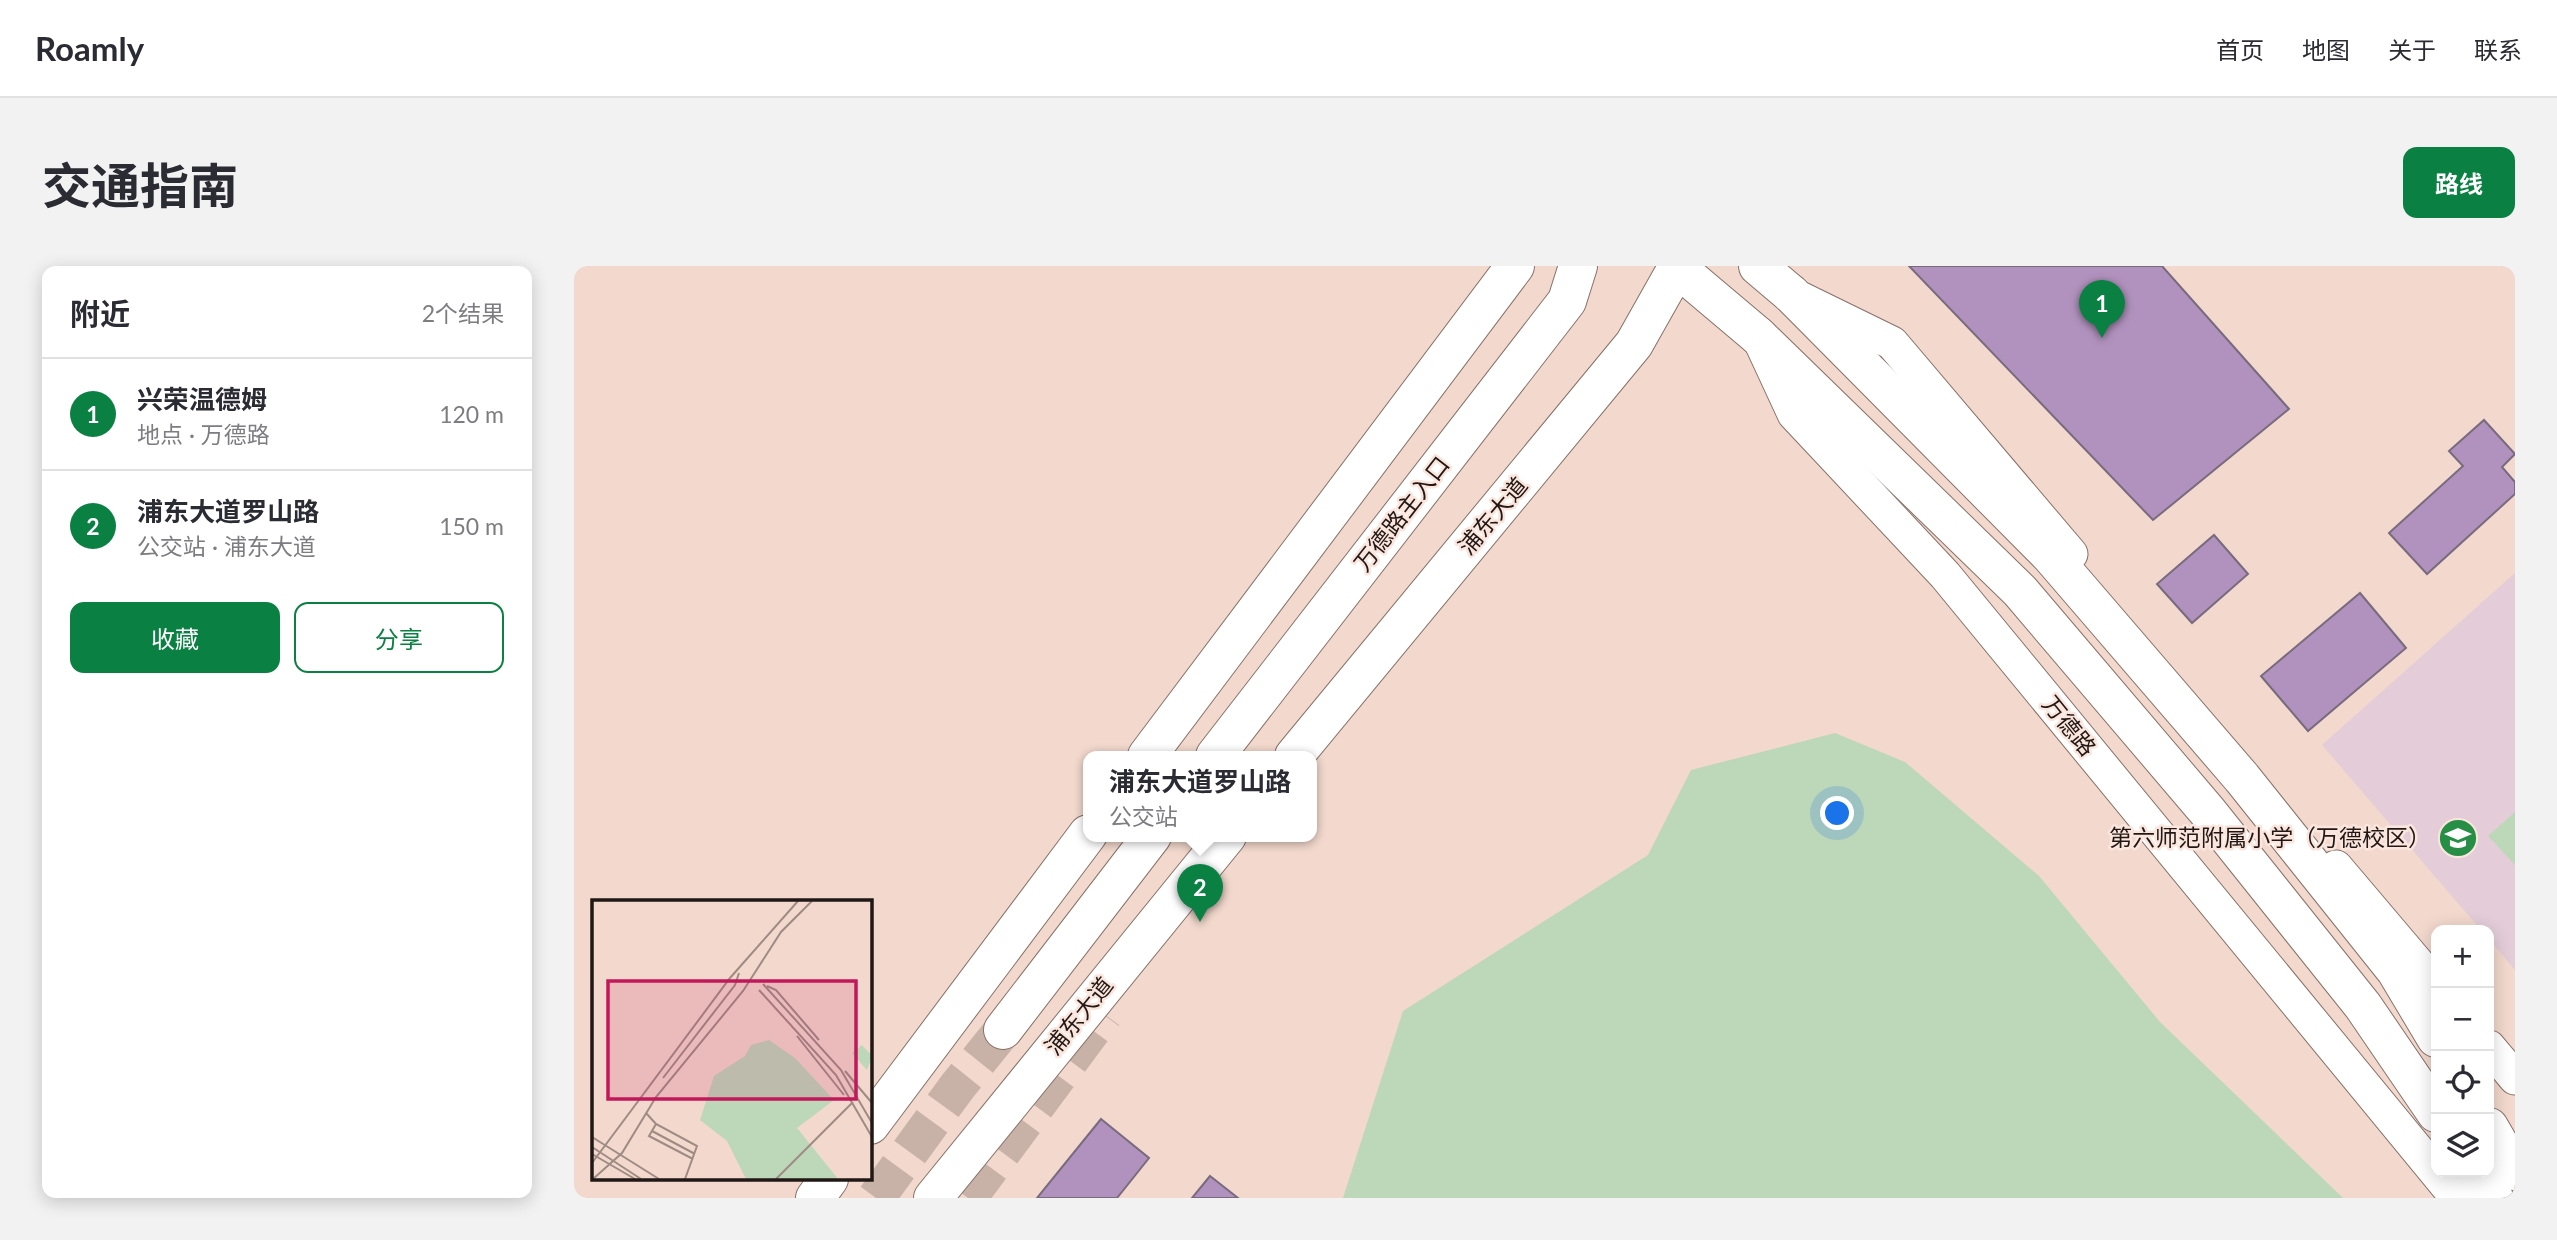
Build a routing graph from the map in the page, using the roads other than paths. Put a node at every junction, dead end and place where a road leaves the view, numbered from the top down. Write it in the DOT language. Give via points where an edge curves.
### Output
graph roads {
  1 [pos="1515,266"];
  2 [pos="1578,266"];
  3 [pos="1676,266"];
  4 [pos="1758,266"];
  5 [pos="1791,294"];
  6 [pos="1758,336"];
  7 [pos="1151,751"];
  8 [pos="1219,751"];
  9 [pos="1298,751"];
  10 [pos="1083,841"];
  11 [pos="1147,842"];
  12 [pos="1222,842"];
  13 [pos="2431,979"];
  14 [pos="1003,1030"];
  15 [pos="2431,1030"];
  16 [pos="2492,1051"];
  17 [pos="2515,1079"];
  18 [pos="2431,1106"];
  19 [pos="872,1122"];
  20 [pos="2494,1135"];
  21 [pos="2515,1171"];
  22 [pos="2479,1177"];
  23 [pos="828,1180"];
  24 [pos="814,1198"];
  25 [pos="933,1198"];
  26 [pos="2457,1198"];
  27 [pos="2494,1198"];
  1 -- 7 [label="main road"];
  2 -- 8 [label="main road, 万德路主入口" via="1567,301"];
  3 -- 6 [label="main road, 万德路"];
  3 -- 9 [label="main road, 浦东大道" via="1634,344"];
  4 -- 5 [label="main road"];
  5 -- 13 [label="street" via="1892,343"];
  5 -- 15 [label="main road" via="2051,556 2242,778 2388,960"];
  6 -- 18 [label="main road" via="2020,592 2208,812 2363,1006"];
  6 -- 26 [label="street, 万德路" via="1794,414 1945,575"];
  10 -- 19 [label="main road"];
  11 -- 14 [label="main road"];
  12 -- 25 [label="main road, 浦东大道"];
  16 -- 17 [label="street"];
  20 -- 21 [label="main road"];
  22 -- 27 [label="main road"];
  23 -- 24 [label="main road"];
}
